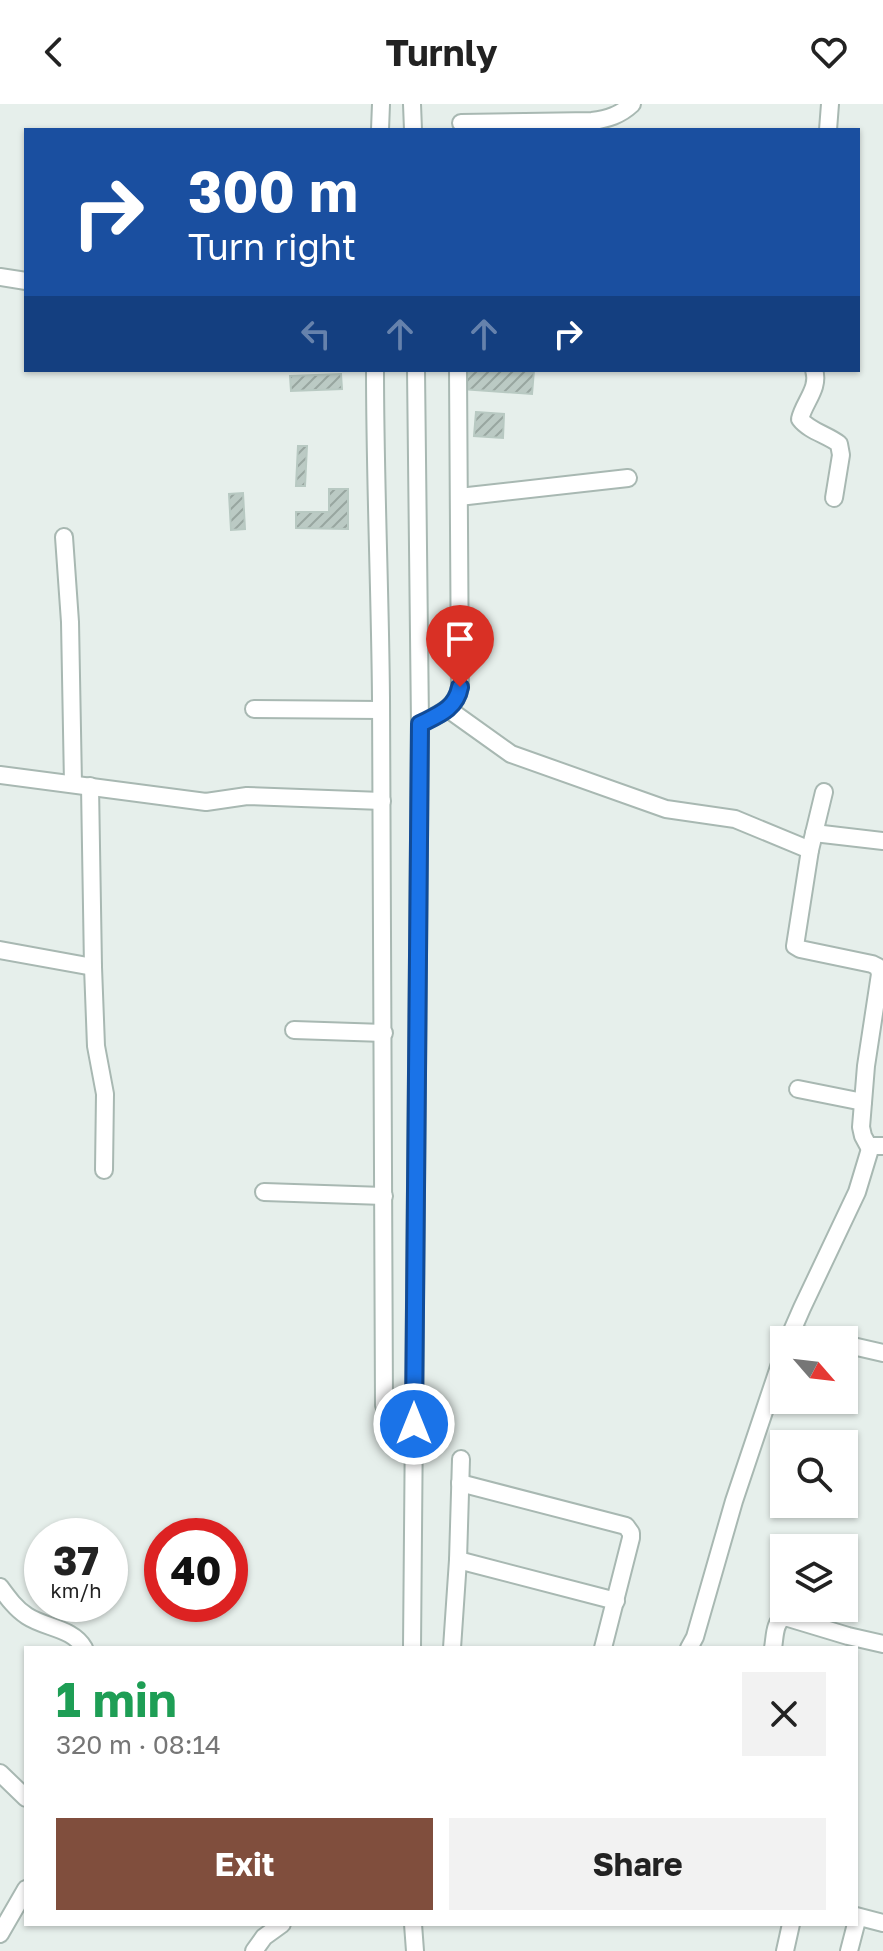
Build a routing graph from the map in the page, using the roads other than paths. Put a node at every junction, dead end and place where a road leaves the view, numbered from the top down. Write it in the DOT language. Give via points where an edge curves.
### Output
graph roads {
  1 [pos="381,104"];
  2 [pos="412,104"];
  3 [pos="461,104"];
  4 [pos="632,104"];
  5 [pos="830,104"];
  6 [pos="460,126"];
  7 [pos="380,128"];
  8 [pos="413,128"];
  9 [pos="828,128"];
  10 [pos="0,277"];
  11 [pos="24,281"];
  12 [pos="375,372"];
  13 [pos="416,372"];
  14 [pos="458,372"];
  15 [pos="814,372"];
  16 [pos="628,478"];
  17 [pos="459,497"];
  18 [pos="834,498"];
  19 [pos="64,537"];
  20 [pos="254,709"];
  21 [pos="448,709"];
  22 [pos="381,710"];
  23 [pos="420,724"];
  24 [pos="0,775"];
  25 [pos="82,785"];
  26 [pos="824,792"];
  27 [pos="382,801"];
  28 [pos="814,833"];
  29 [pos="883,841"];
  30 [pos="810,850"];
  31 [pos="0,950"];
  32 [pos="93,967"];
  33 [pos="878,1018"];
  34 [pos="294,1030"];
  35 [pos="384,1033"];
  36 [pos="798,1089"];
  37 [pos="863,1102"];
  38 [pos="876,1148"];
  39 [pos="104,1170"];
  40 [pos="264,1192"];
  41 [pos="384,1196"];
  42 [pos="795,1326"];
  43 [pos="858,1347"];
  44 [pos="883,1353"];
  45 [pos="770,1389"];
  46 [pos="414,1424"];
  47 [pos="461,1459"];
  48 [pos="460,1483"];
  49 [pos="458,1560"];
  50 [pos="0,1587"];
  51 [pos="616,1601"];
  52 [pos="883,1644"];
  53 [pos="83,1646"];
  54 [pos="412,1646"];
  55 [pos="452,1646"];
  56 [pos="604,1646"];
  57 [pos="690,1646"];
  58 [pos="773,1646"];
  59 [pos="0,1773"];
  60 [pos="24,1796"];
  61 [pos="24,1892"];
  62 [pos="858,1920"];
  63 [pos="883,1923"];
  64 [pos="279,1926"];
  65 [pos="413,1926"];
  66 [pos="791,1926"];
  67 [pos="855,1926"];
  68 [pos="0,1934"];
  69 [pos="254,1951"];
  70 [pos="415,1951"];
  71 [pos="785,1951"];
  72 [pos="849,1951"];
  1 -- 7 [label="street"];
  2 -- 8 [label="street"];
  3 -- 6 [label="street"];
  4 -- 6 [label="street" via="608,119"];
  5 -- 9 [label="street"];
  10 -- 11 [label="street"];
  12 -- 22 [label="street"];
  13 -- 23 [label="street"];
  14 -- 17 [label="street"];
  15 -- 18 [label="street" via="815,387 800,419 839,444"];
  16 -- 17 [label="street"];
  17 -- 21 [label="street" via="460,687"];
  19 -- 25 [label="street"];
  20 -- 22 [label="street"];
  21 -- 23 [label="street"];
  21 -- 30 [label="street" via="511,754 666,809 735,819"];
  22 -- 27 [label="street"];
  23 -- 46 [label="street"];
  24 -- 25 [label="street"];
  25 -- 27 [label="street" via="206,802 247,796"];
  25 -- 32 [label="street"];
  26 -- 28 [label="street"];
  27 -- 35 [label="street"];
  28 -- 29 [label="street"];
  28 -- 30 [label="street"];
  30 -- 33 [label="street" via="795,946 878,967"];
  31 -- 32 [label="street"];
  32 -- 39 [label="street" via="96,1046 105,1094"];
  33 -- 37 [label="street"];
  34 -- 35 [label="street"];
  35 -- 41 [label="street"];
  36 -- 37 [label="street"];
  37 -- 38 [label="street" via="861,1132"];
  38 -- 42 [label="street"];
  40 -- 41 [label="street"];
  41 -- 46 [label="street" via="384,1405 390,1416"];
  43 -- 44 [label="street"];
  45 -- 57 [label="street"];
  46 -- 54 [label="street"];
  47 -- 48 [label="street"];
  48 -- 49 [label="street"];
  48 -- 51 [label="street" via="626,1526 631,1538"];
  49 -- 51 [label="street"];
  49 -- 55 [label="street"];
  50 -- 53 [label="street" via="31,1619 74,1636"];
  51 -- 56 [label="street"];
  52 -- 58 [label="street" via="785,1617 777,1623"];
  59 -- 60 [label="street"];
  61 -- 68 [label="street"];
  62 -- 63 [label="street"];
  64 -- 69 [label="street"];
  65 -- 70 [label="street"];
  66 -- 71 [label="street"];
  67 -- 72 [label="street"];
}
